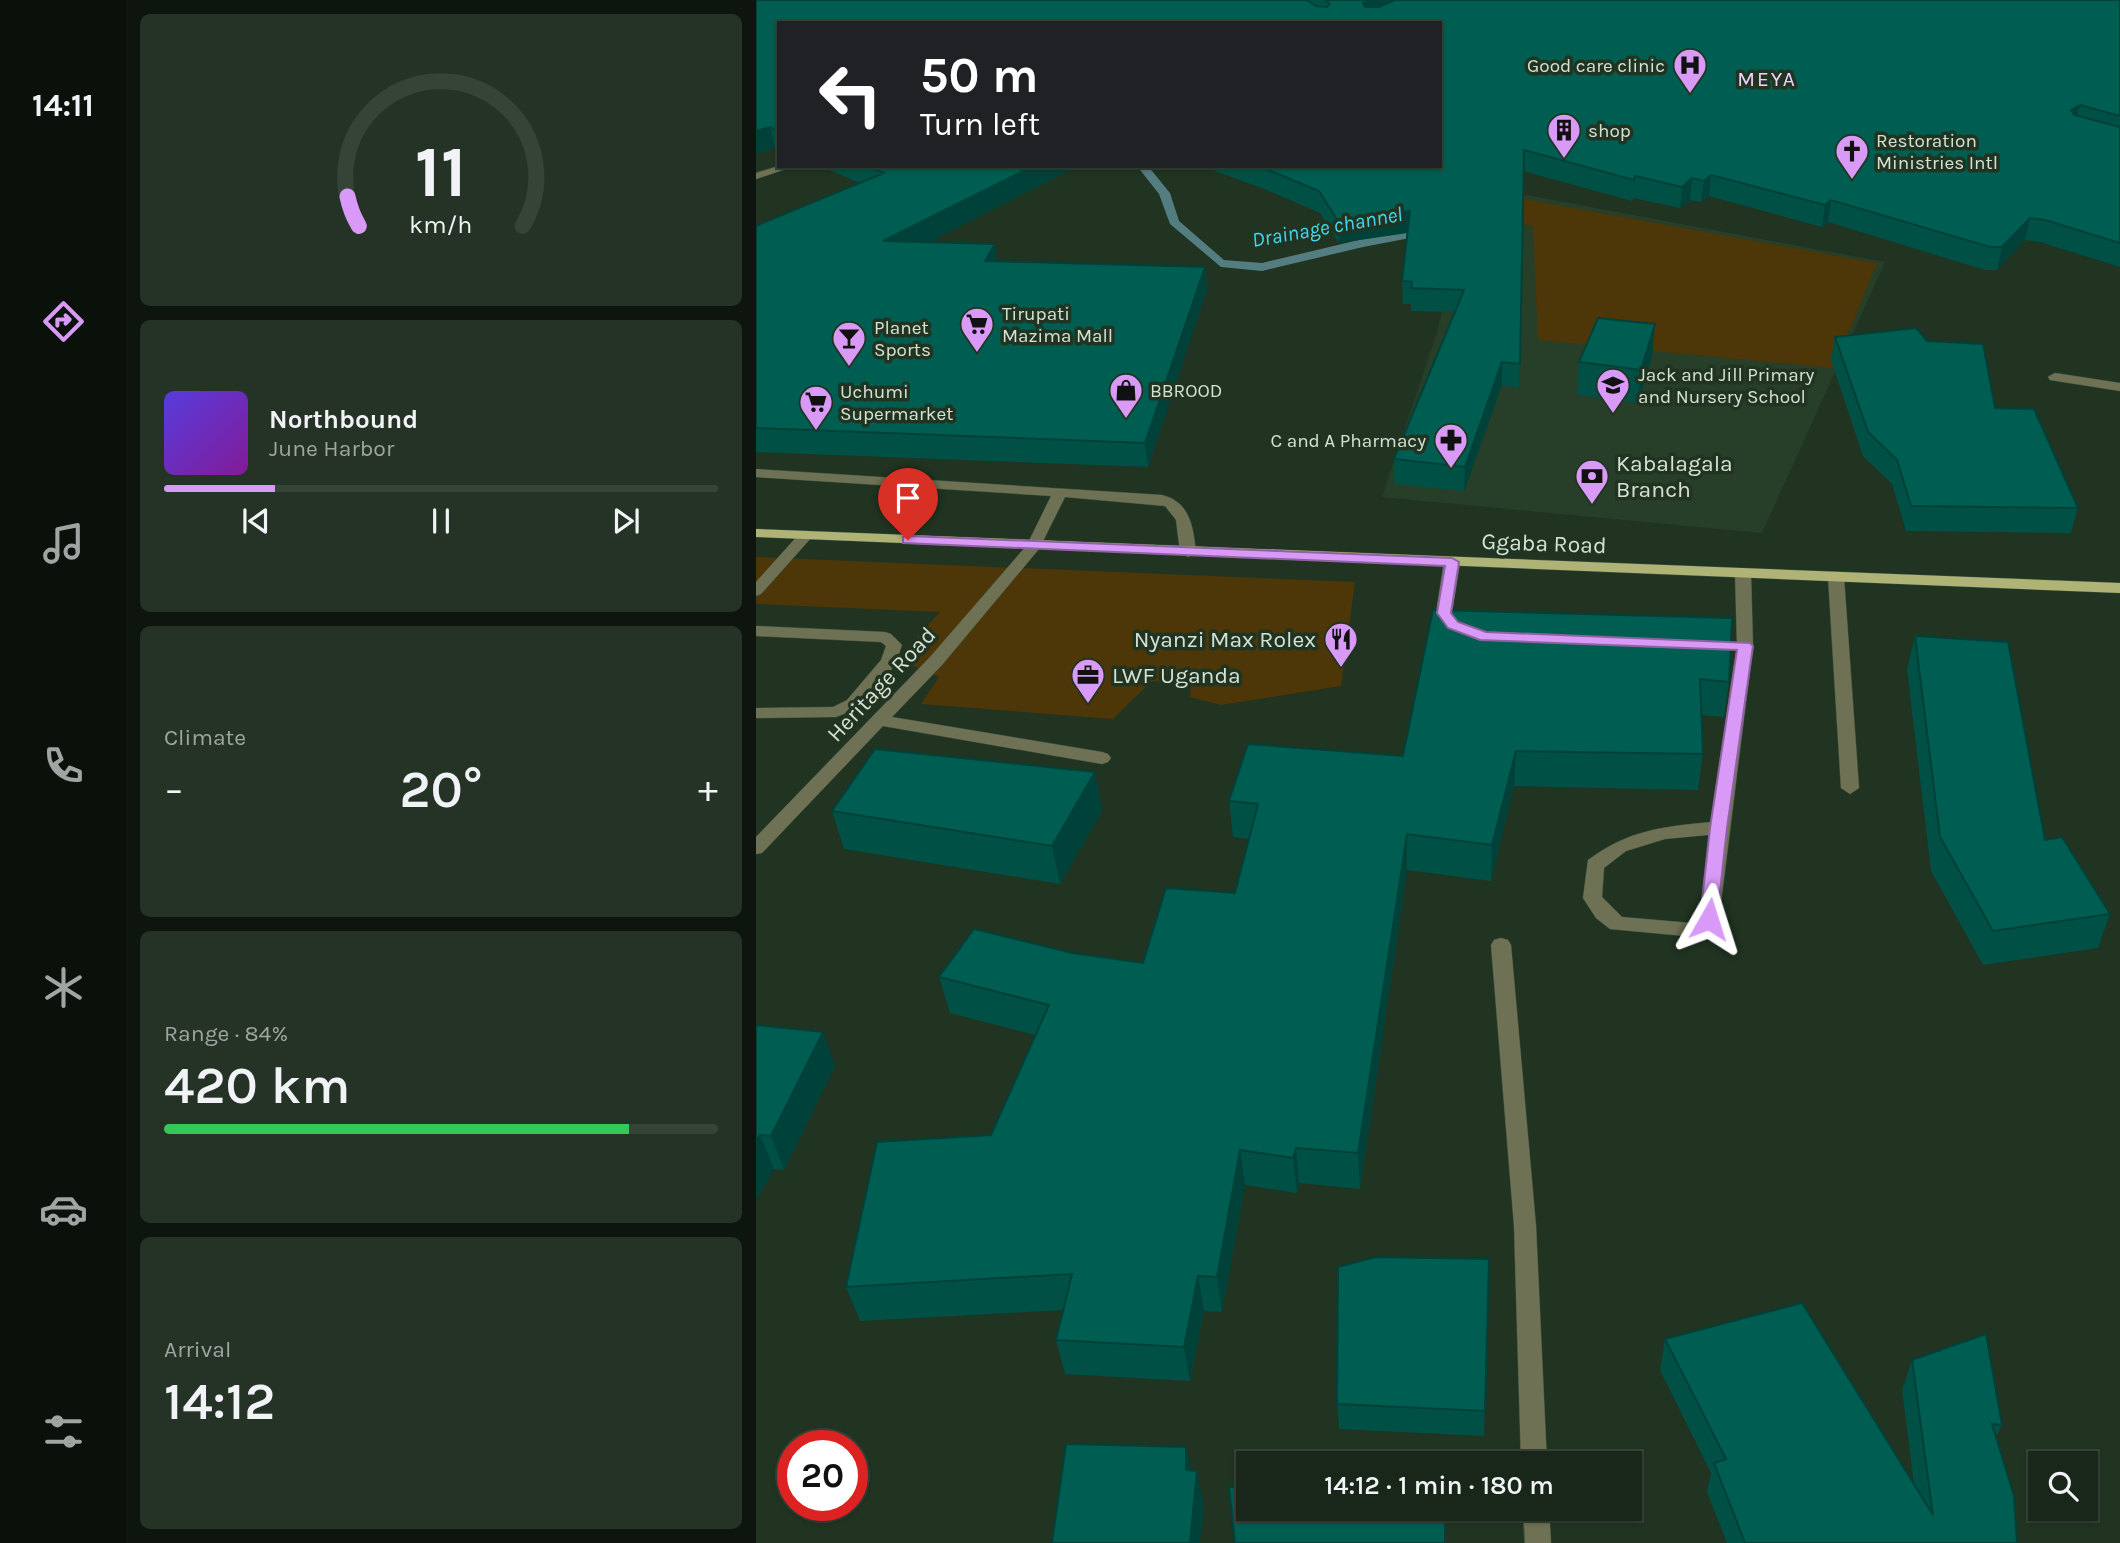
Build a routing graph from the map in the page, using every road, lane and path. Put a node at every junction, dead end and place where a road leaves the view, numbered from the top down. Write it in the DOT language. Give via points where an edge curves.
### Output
graph roads {
  1 [pos="783,168"];
  2 [pos="756,176"];
  3 [pos="2055,377"];
  4 [pos="2120,387"];
  5 [pos="756,473"];
  6 [pos="1059,492"];
  7 [pos="756,533"];
  8 [pos="806,535"];
  9 [pos="1034,546"];
  10 [pos="1188,552"];
  11 [pos="1452,562"];
  12 [pos="1742,574"];
  13 [pos="1836,577"];
  14 [pos="2120,589"];
  15 [pos="756,591"];
  16 [pos="756,631"];
  17 [pos="1474,633"];
  18 [pos="756,713"];
  19 [pos="879,720"];
  20 [pos="1102,758"];
  21 [pos="1850,788"];
  22 [pos="1719,828"];
  23 [pos="756,848"];
  24 [pos="1501,944"];
  25 [pos="1534,1451"];
  26 [pos="1537,1521"];
  27 [pos="1538,1543"];
  1 -- 2 [label="street"];
  3 -- 4 [label="street"];
  5 -- 6 [label="street"];
  6 -- 9 [label="street, Heritage Road"];
  6 -- 10 [label="street" via="1171,502 1185,518"];
  7 -- 8 [label="main road, Ggaba Road"];
  8 -- 9 [label="main road, Ggaba Road"];
  8 -- 15 [label="street"];
  9 -- 10 [label="main road, Ggaba Road"];
  9 -- 19 [label="street, Heritage Road"];
  10 -- 11 [label="main road, Ggaba Road"];
  11 -- 12 [label="main road, Ggaba Road"];
  11 -- 17 [label="street" via="1444,613 1453,625"];
  12 -- 13 [label="main road, Ggaba Road"];
  12 -- 22 [label="street"];
  13 -- 14 [label="main road, Ggaba Road"];
  13 -- 21 [label="street"];
  16 -- 18 [label="street" via="885,638 894,645 888,661 853,704 836,712"];
  19 -- 20 [label="street"];
  19 -- 23 [label="street, Heritage Road"];
  22 -- 22 [label="street" via="1709,919 1703,926 1695,930 1617,924 1592,898 1594,865 1619,846 1665,833"];
  24 -- 25 [label="street" via="1525,1226"];
  26 -- 27 [label="street"];
}
